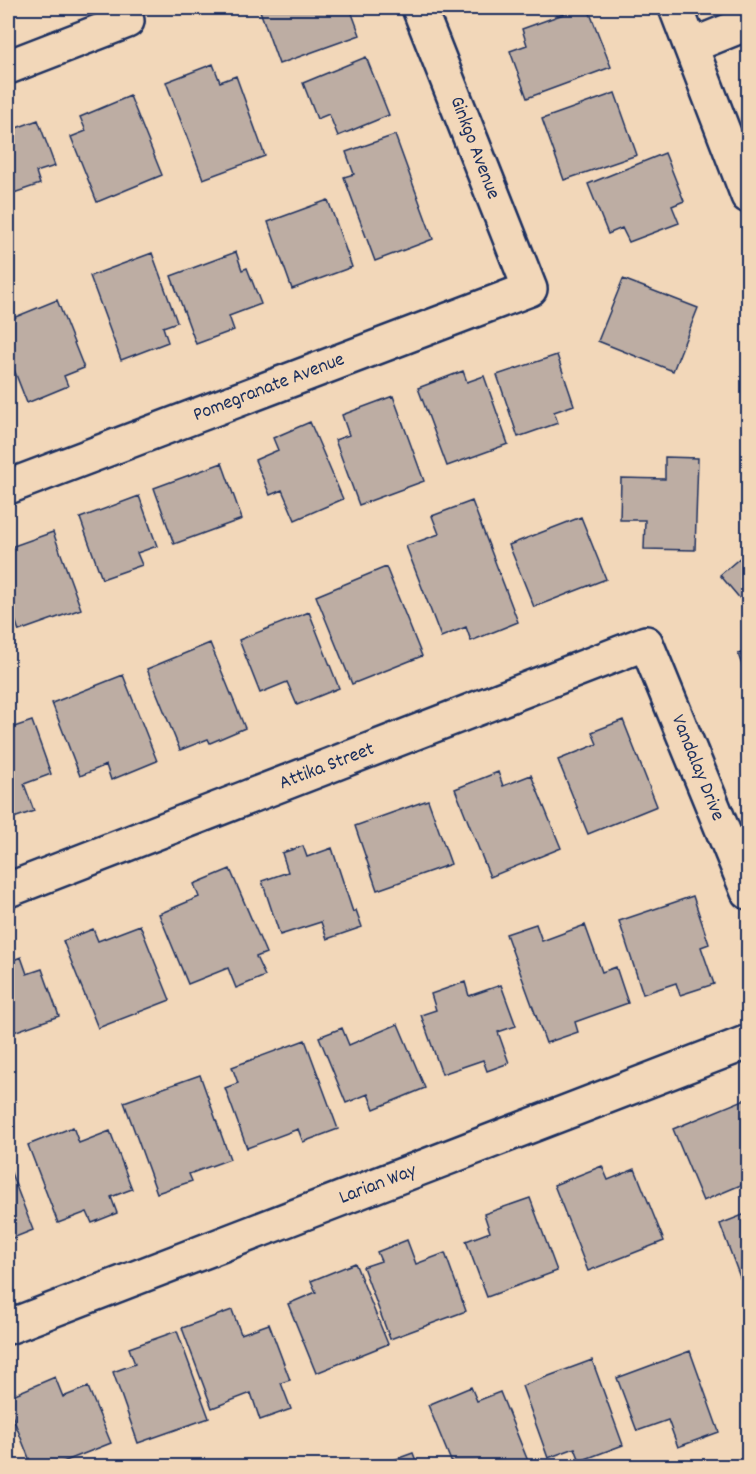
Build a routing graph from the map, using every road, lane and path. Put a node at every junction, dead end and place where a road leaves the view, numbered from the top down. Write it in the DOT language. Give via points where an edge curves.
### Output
graph roads {
  1 [pos="419,8"];
  2 [pos="676,8"];
  3 [pos="127,21"];
  4 [pos="748,23"];
  5 [pos="691,46"];
  6 [pos="8,67"];
  7 [pos="748,196"];
  8 [pos="530,289"];
  9 [pos="8,487"];
  10 [pos="646,643"];
  11 [pos="8,890"];
  12 [pos="748,892"];
  13 [pos="748,1042"];
  14 [pos="8,1327"];
  1 -- 8 [label="street, Ginkgo Avenue"];
  2 -- 5 [label="street"];
  3 -- 6 [label="street"];
  4 -- 5 [label="street"];
  5 -- 7 [label="street"];
  8 -- 9 [label="street, Pomegranate Avenue"];
  10 -- 11 [label="street, Attika Street"];
  10 -- 12 [label="street, Vandalay Drive"];
  13 -- 14 [label="street, Larian Way"];
}
